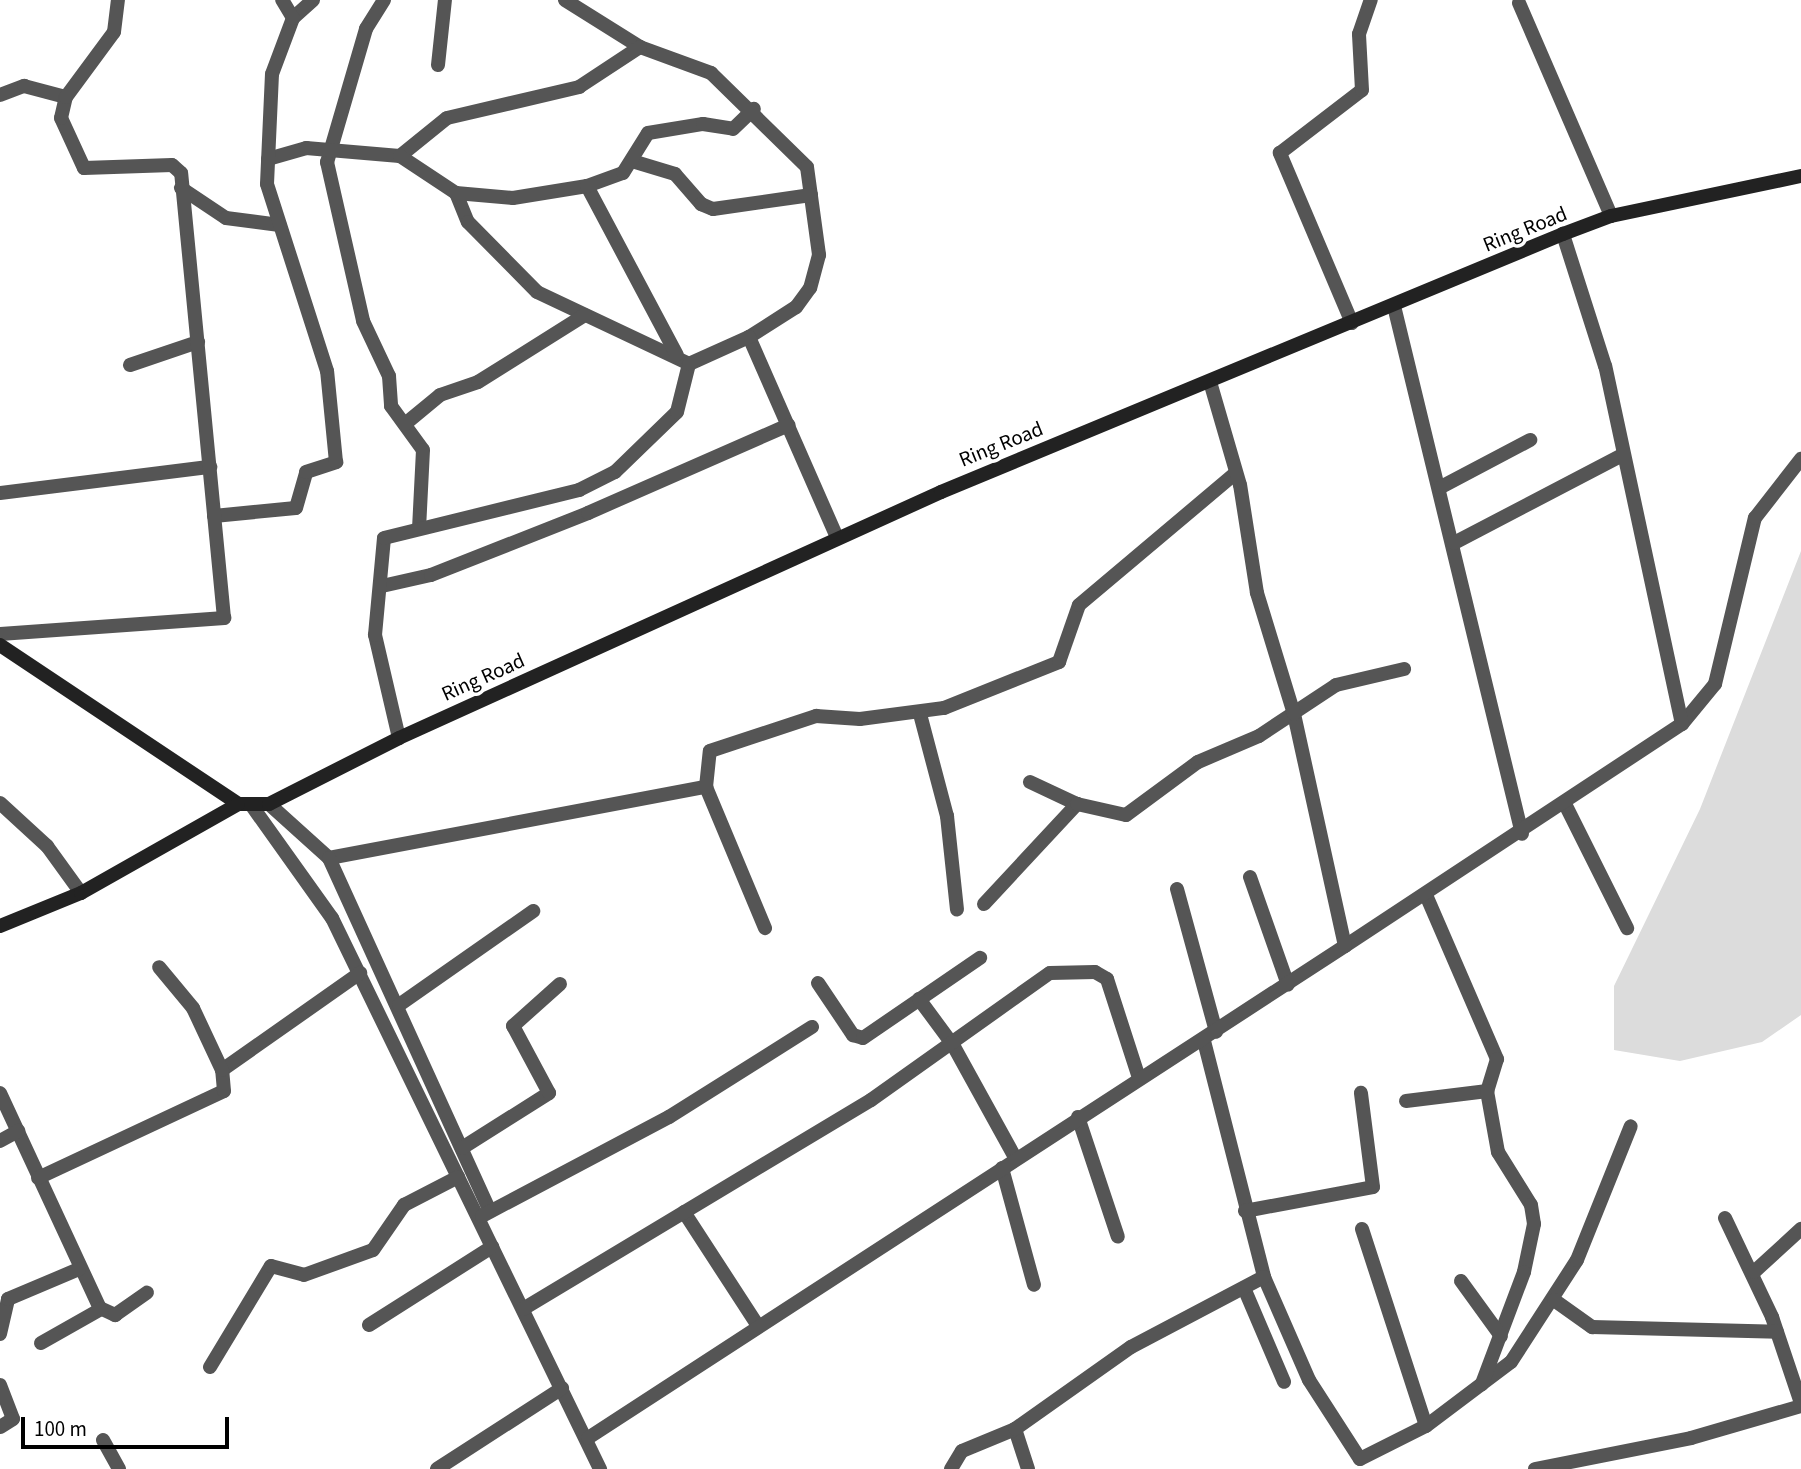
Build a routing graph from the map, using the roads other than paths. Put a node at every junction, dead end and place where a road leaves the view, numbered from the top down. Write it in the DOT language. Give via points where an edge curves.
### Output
graph roads {
  1 [pos="118,0"];
  2 [pos="282,0"];
  3 [pos="313,0"];
  4 [pos="384,0"];
  5 [pos="445,0"];
  6 [pos="565,0"];
  7 [pos="1371,0"];
  8 [pos="1519,3"];
  9 [pos="293,18"];
  10 [pos="640,47"];
  11 [pos="438,65"];
  12 [pos="0,95"];
  13 [pos="66,97"];
  14 [pos="754,109"];
  15 [pos="329,151"];
  16 [pos="400,156"];
  17 [pos="268,159"];
  18 [pos="632,161"];
  19 [pos="1801,176"];
  20 [pos="587,186"];
  21 [pos="181,188"];
  22 [pos="456,193"];
  23 [pos="811,194"];
  24 [pos="1611,216"];
  25 [pos="280,225"];
  26 [pos="1563,234"];
  27 [pos="1394,306"];
  28 [pos="584,315"];
  29 [pos="1352,323"];
  30 [pos="749,337"];
  31 [pos="198,342"];
  32 [pos="683,359"];
  33 [pos="130,365"];
  34 [pos="1211,385"];
  35 [pos="405,424"];
  36 [pos="788,425"];
  37 [pos="1530,440"];
  38 [pos="1622,455"];
  39 [pos="1801,459"];
  40 [pos="210,467"];
  41 [pos="1236,473"];
  42 [pos="1441,487"];
  43 [pos="0,493"];
  44 [pos="214,516"];
  45 [pos="419,528"];
  46 [pos="837,537"];
  47 [pos="1454,543"];
  48 [pos="382,586"];
  49 [pos="0,634"];
  50 [pos="0,645"];
  51 [pos="1404,669"];
  52 [pos="920,714"];
  53 [pos="1294,714"];
  54 [pos="1682,724"];
  55 [pos="399,738"];
  56 [pos="1030,782"];
  57 [pos="706,786"];
  58 [pos="0,803"];
  59 [pos="270,804"];
  60 [pos="1077,804"];
  61 [pos="1565,804"];
  62 [pos="245,805"];
  63 [pos="1522,834"];
  64 [pos="330,858"];
  65 [pos="1250,877"];
  66 [pos="1177,889"];
  67 [pos="81,893"];
  68 [pos="1426,895"];
  69 [pos="984,904"];
  70 [pos="957,909"];
  71 [pos="533,911"];
  72 [pos="0,926"];
  73 [pos="765,928"];
  74 [pos="1627,928"];
  75 [pos="1345,946"];
  76 [pos="980,958"];
  77 [pos="159,967"];
  78 [pos="360,973"];
  79 [pos="818,983"];
  80 [pos="560,984"];
  81 [pos="1289,985"];
  82 [pos="919,999"];
  83 [pos="399,1005"];
  84 [pos="813,1027"];
  85 [pos="1210,1036"];
  86 [pos="953,1045"];
  87 [pos="222,1070"];
  88 [pos="1139,1078"];
  89 [pos="1487,1091"];
  90 [pos="0,1093"];
  91 [pos="1361,1093"];
  92 [pos="1406,1101"];
  93 [pos="1078,1117"];
  94 [pos="1631,1126"];
  95 [pos="18,1132"];
  96 [pos="0,1141"];
  97 [pos="462,1148"];
  98 [pos="1016,1159"];
  99 [pos="1002,1168"];
  100 [pos="458,1177"];
  101 [pos="38,1178"];
  102 [pos="1245,1211"];
  103 [pos="684,1212"];
  104 [pos="484,1214"];
  105 [pos="1725,1218"];
  106 [pos="1362,1229"];
  107 [pos="1801,1229"];
  108 [pos="1118,1237"];
  109 [pos="492,1247"];
  110 [pos="79,1269"];
  111 [pos="1754,1272"];
  112 [pos="1265,1277"];
  113 [pos="1461,1281"];
  114 [pos="1034,1285"];
  115 [pos="1244,1288"];
  116 [pos="147,1293"];
  117 [pos="1554,1300"];
  118 [pos="101,1309"];
  119 [pos="523,1309"];
  120 [pos="369,1325"];
  121 [pos="758,1326"];
  122 [pos="1777,1332"];
  123 [pos="0,1334"];
  124 [pos="1500,1336"];
  125 [pos="41,1343"];
  126 [pos="210,1367"];
  127 [pos="1284,1382"];
  128 [pos="1482,1384"];
  129 [pos="0,1385"];
  130 [pos="562,1388"];
  131 [pos="1801,1405"];
  132 [pos="1426,1426"];
  133 [pos="0,1427"];
  134 [pos="1014,1429"];
  135 [pos="588,1438"];
  136 [pos="103,1440"];
  137 [pos="1360,1464"];
  138 [pos="120,1469"];
  139 [pos="438,1469"];
  140 [pos="600,1469"];
  141 [pos="951,1469"];
  142 [pos="1028,1469"];
  143 [pos="1535,1469"];
  1 -- 13 [label="street" via="114,32"];
  2 -- 9 [label="street"];
  3 -- 9 [label="street"];
  4 -- 15 [label="street" via="366,29"];
  5 -- 11 [label="street"];
  6 -- 10 [label="street"];
  7 -- 29 [label="street" via="1359,34 1362,90 1280,153"];
  8 -- 24 [label="street"];
  9 -- 17 [label="street" via="272,74"];
  10 -- 14 [label="street" via="711,72"];
  10 -- 16 [label="street" via="579,87 447,118"];
  12 -- 13 [label="street" via="24,86"];
  13 -- 21 [label="street" via="61,118 84,167 176,166"];
  14 -- 18 [label="street" via="733,129 703,124 648,133"];
  14 -- 23 [label="street" via="803,159"];
  15 -- 16 [label="street"];
  15 -- 17 [label="street" via="306,148"];
  15 -- 35 [label="street" via="363,321 389,376 391,406"];
  16 -- 22 [label="street"];
  17 -- 25 [label="street" via="267,184"];
  18 -- 20 [label="street" via="616,178"];
  18 -- 23 [label="street" via="676,174 701,204 713,209"];
  19 -- 24 [label="street, Ring Road"];
  20 -- 22 [label="street" via="513,198"];
  20 -- 32 [label="street"];
  21 -- 25 [label="street" via="226,218"];
  21 -- 31 [label="street"];
  22 -- 28 [label="street" via="468,222 529,286"];
  23 -- 30 [label="street" via="819,255 810,288 796,307"];
  24 -- 26 [label="street, Ring Road"];
  25 -- 44 [label="street" via="327,371 336,462 306,472 296,508"];
  26 -- 27 [label="street, Ring Road"];
  26 -- 38 [label="street" via="1605,366"];
  27 -- 29 [label="street, Ring Road"];
  27 -- 42 [label="street"];
  28 -- 32 [label="street"];
  28 -- 35 [label="street" via="478,382 440,395"];
  29 -- 34 [label="street, Ring Road"];
  30 -- 32 [label="street"];
  30 -- 36 [label="street"];
  31 -- 33 [label="street"];
  31 -- 40 [label="street"];
  32 -- 45 [label="street" via="677,412 615,472 579,490"];
  34 -- 41 [label="street"];
  34 -- 46 [label="street, Ring Road"];
  35 -- 45 [label="street" via="423,450"];
  36 -- 46 [label="street"];
  36 -- 48 [label="street" via="588,513 431,575"];
  37 -- 42 [label="street"];
  38 -- 47 [label="street"];
  38 -- 54 [label="street"];
  39 -- 54 [label="street" via="1755,518 1714,684"];
  40 -- 43 [label="street"];
  40 -- 44 [label="street"];
  41 -- 52 [label="street" via="1079,605 1059,662"];
  41 -- 53 [label="street" via="1257,593"];
  42 -- 47 [label="street"];
  44 -- 49 [label="street" via="225,611 219,622"];
  45 -- 48 [label="street" via="384,538"];
  46 -- 55 [label="street, Ring Road"];
  47 -- 63 [label="street"];
  48 -- 55 [label="street" via="375,635"];
  50 -- 62 [label="street"];
  51 -- 53 [label="street" via="1345,681"];
  52 -- 57 [label="street" via="828,714 739,737 708,754"];
  52 -- 70 [label="street" via="947,816"];
  53 -- 60 [label="street" via="1198,762 1126,815"];
  53 -- 75 [label="street"];
  54 -- 61 [label="street"];
  55 -- 59 [label="street, Ring Road"];
  56 -- 60 [label="street"];
  57 -- 64 [label="street"];
  57 -- 73 [label="street"];
  58 -- 67 [label="street" via="47,846"];
  59 -- 62 [label="street, Ring Road"];
  59 -- 64 [label="street"];
  60 -- 69 [label="street"];
  61 -- 63 [label="street"];
  61 -- 74 [label="street"];
  62 -- 67 [label="street"];
  62 -- 78 [label="street" via="297,862"];
  63 -- 68 [label="street"];
  64 -- 83 [label="street"];
  65 -- 81 [label="street"];
  66 -- 85 [label="street"];
  67 -- 72 [label="street"];
  68 -- 75 [label="street"];
  68 -- 89 [label="street" via="1497,1059"];
  71 -- 83 [label="street"];
  75 -- 81 [label="street"];
  76 -- 82 [label="street"];
  77 -- 87 [label="street" via="193,1008"];
  78 -- 87 [label="street"];
  78 -- 100 [label="street"];
  79 -- 82 [label="street" via="859,1038"];
  80 -- 97 [label="street" via="513,1026 549,1093"];
  81 -- 85 [label="street"];
  82 -- 86 [label="street"];
  83 -- 97 [label="street"];
  84 -- 104 [label="street" via="669,1117"];
  85 -- 88 [label="street"];
  85 -- 102 [label="street"];
  86 -- 88 [label="street" via="1041,978 1096,972 1110,984"];
  86 -- 98 [label="street"];
  86 -- 103 [label="street"];
  87 -- 101 [label="street" via="220,1094"];
  88 -- 93 [label="street"];
  89 -- 92 [label="street"];
  89 -- 124 [label="street" via="1498,1152 1531,1205 1534,1224"];
  90 -- 95 [label="street"];
  91 -- 102 [label="street" via="1373,1187"];
  93 -- 98 [label="street"];
  93 -- 108 [label="street"];
  94 -- 117 [label="street" via="1577,1260"];
  95 -- 96 [label="street"];
  95 -- 101 [label="street"];
  97 -- 104 [label="street"];
  98 -- 99 [label="street"];
  99 -- 114 [label="street"];
  99 -- 121 [label="street"];
  100 -- 104 [label="street"];
  100 -- 126 [label="street" via="404,1205 373,1250 302,1276 271,1266"];
  101 -- 110 [label="street"];
  102 -- 112 [label="street"];
  103 -- 119 [label="street"];
  103 -- 121 [label="street"];
  104 -- 109 [label="street"];
  105 -- 111 [label="street"];
  106 -- 132 [label="street"];
  107 -- 111 [label="street"];
  109 -- 119 [label="street"];
  109 -- 120 [label="street"];
  110 -- 118 [label="street"];
  110 -- 123 [label="street" via="8,1299"];
  111 -- 122 [label="street"];
  112 -- 115 [label="street"];
  112 -- 137 [label="street" via="1309,1380"];
  113 -- 124 [label="street"];
  115 -- 127 [label="street"];
  115 -- 134 [label="street" via="1131,1347"];
  116 -- 118 [label="street" via="115,1315"];
  117 -- 122 [label="street" via="1592,1326"];
  117 -- 128 [label="street" via="1511,1362"];
  118 -- 125 [label="street"];
  119 -- 130 [label="street"];
  121 -- 135 [label="street"];
  122 -- 131 [label="street"];
  124 -- 128 [label="street"];
  128 -- 132 [label="street"];
  129 -- 133 [label="street" via="13,1419"];
  130 -- 135 [label="street"];
  130 -- 139 [label="street"];
  131 -- 143 [label="street" via="1692,1438"];
  132 -- 137 [label="street"];
  134 -- 141 [label="street" via="962,1451"];
  134 -- 142 [label="street"];
  135 -- 140 [label="street"];
  136 -- 138 [label="street"];
}
